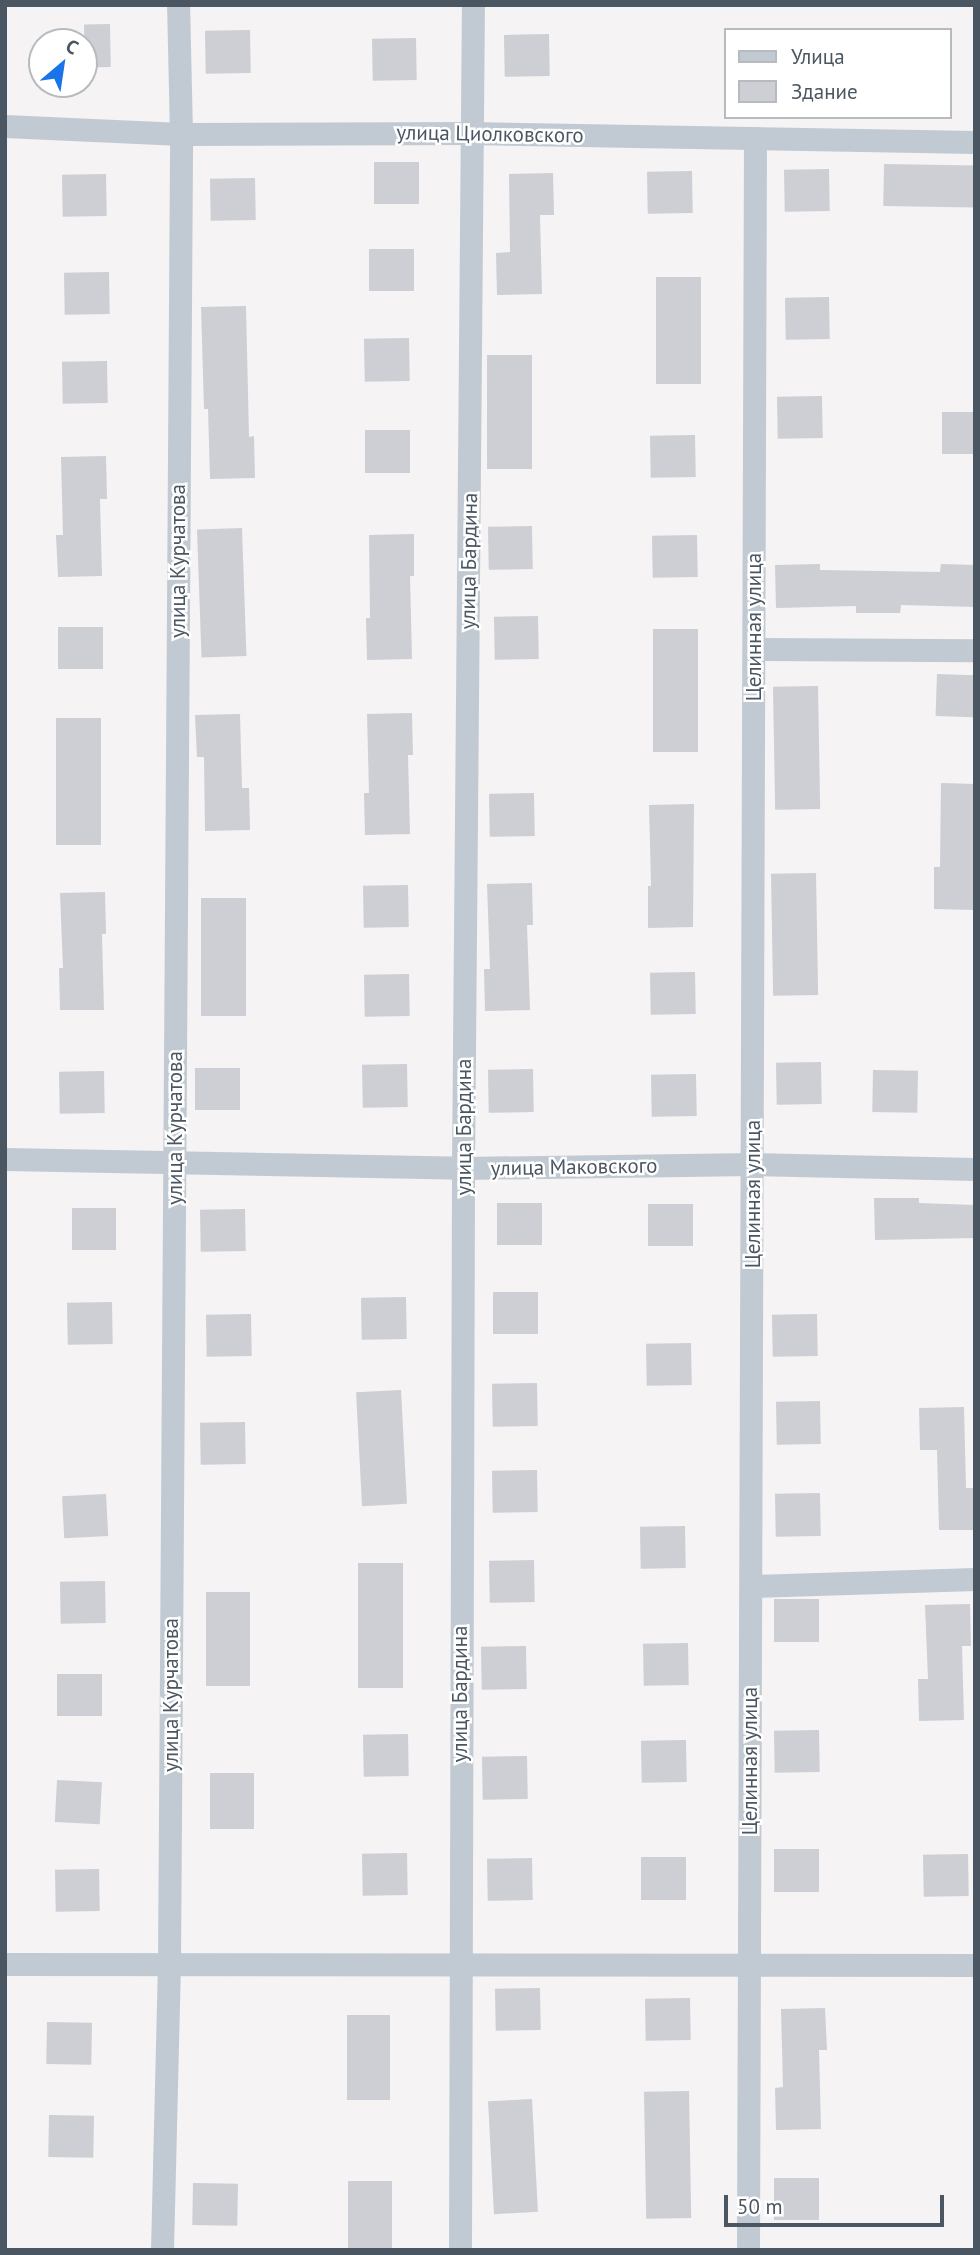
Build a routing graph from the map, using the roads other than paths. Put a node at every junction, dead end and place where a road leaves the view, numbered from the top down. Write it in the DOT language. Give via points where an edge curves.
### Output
graph roads {
  1 [pos="178,5"];
  2 [pos="474,5"];
  3 [pos="5,125"];
  4 [pos="472,133"];
  5 [pos="181,134"];
  6 [pos="755,138"];
  7 [pos="975,142"];
  8 [pos="754,649"];
  9 [pos="975,650"];
  10 [pos="5,1159"];
  11 [pos="174,1160"];
  12 [pos="754,1164"];
  13 [pos="463,1168"];
  14 [pos="975,1169"];
  15 [pos="975,1579"];
  16 [pos="751,1586"];
  17 [pos="5,1964"];
  18 [pos="169,1965"];
  19 [pos="975,1965"];
  20 [pos="459,1966"];
  21 [pos="749,1966"];
  22 [pos="162,2250"];
  23 [pos="460,2250"];
  24 [pos="748,2250"];
  1 -- 5 [label="street, улица Курчатова"];
  2 -- 4 [label="street, улица Бардина"];
  3 -- 5 [label="street, улица Циолковского"];
  4 -- 5 [label="street, улица Циолковского"];
  4 -- 6 [label="street, улица Циолковского"];
  4 -- 13 [label="street, улица Бардина"];
  5 -- 11 [label="street, улица Курчатова"];
  6 -- 7 [label="street, улица Циолковского"];
  6 -- 8 [label="street, Целинная улица"];
  8 -- 9 [label="street"];
  8 -- 12 [label="street, Целинная улица"];
  10 -- 11 [label="street, улица Маковского"];
  11 -- 13 [label="street, улица Маковского"];
  11 -- 18 [label="street, улица Курчатова"];
  12 -- 13 [label="street, улица Маковского"];
  12 -- 14 [label="street, улица Маковского"];
  12 -- 16 [label="street, Целинная улица"];
  13 -- 20 [label="street, улица Бардина"];
  15 -- 16 [label="street"];
  16 -- 21 [label="street, Целинная улица"];
  17 -- 18 [label="street"];
  18 -- 20 [label="street"];
  18 -- 22 [label="street, улица Курчатова"];
  19 -- 21 [label="street"];
  20 -- 21 [label="street"];
  20 -- 23 [label="street, улица Бардина"];
  21 -- 24 [label="street, Целинная улица"];
}
